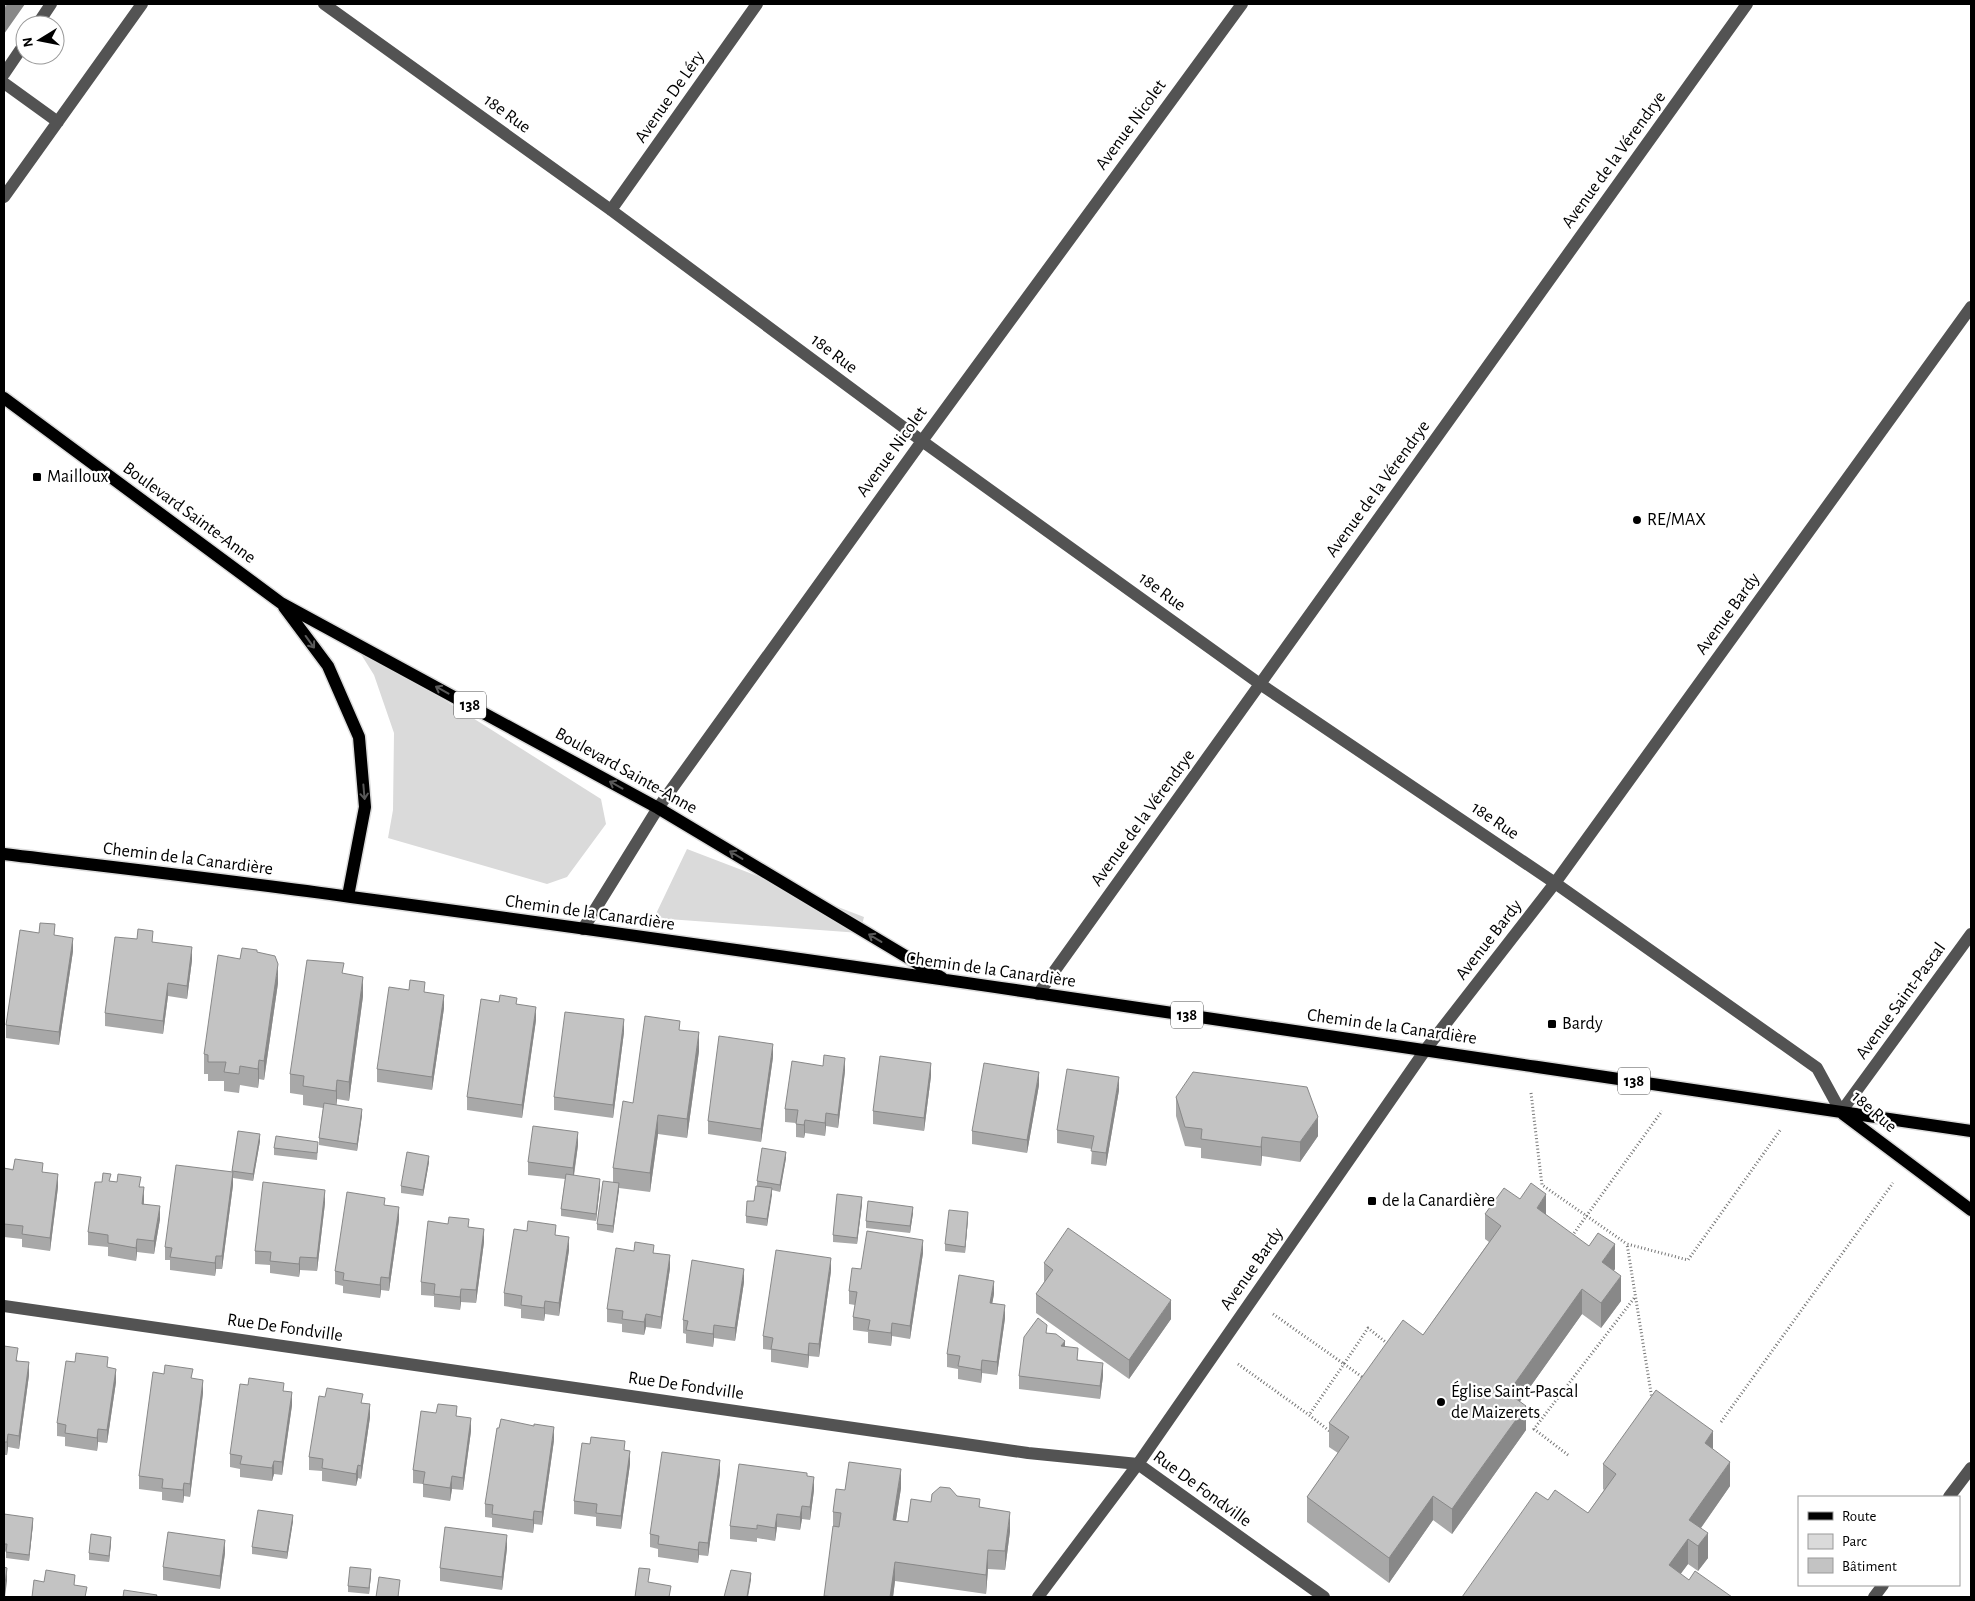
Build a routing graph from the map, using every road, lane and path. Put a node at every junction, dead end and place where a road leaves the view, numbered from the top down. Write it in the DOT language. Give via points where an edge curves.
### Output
graph roads {
  1 [pos="51,4"];
  2 [pos="142,4"];
  3 [pos="324,4"];
  4 [pos="757,4"];
  5 [pos="1242,4"];
  6 [pos="1747,4"];
  7 [pos="44,15"];
  8 [pos="15,58"];
  9 [pos="4,74"];
  10 [pos="4,83"];
  11 [pos="58,122"];
  12 [pos="4,197"];
  13 [pos="611,210"];
  14 [pos="1971,307"];
  15 [pos="4,398"];
  16 [pos="922,441"];
  17 [pos="281,603"];
  18 [pos="1260,684"];
  19 [pos="658,808"];
  20 [pos="4,854"];
  21 [pos="1555,883"];
  22 [pos="348,896"];
  23 [pos="583,930"];
  24 [pos="1971,934"];
  25 [pos="947,981"];
  26 [pos="1038,994"];
  27 [pos="1426,1049"];
  28 [pos="1527,1064"];
  29 [pos="1680,1088"];
  30 [pos="1797,1106"];
  31 [pos="1841,1112"];
  32 [pos="1971,1131"];
  33 [pos="1908,1162"];
  34 [pos="1971,1210"];
  35 [pos="1587,1215"];
  36 [pos="1567,1244"];
  37 [pos="1627,1244"];
  38 [pos="1636,1297"];
  39 [pos="1253,1298"];
  40 [pos="4,1306"];
  41 [pos="1390,1346"];
  42 [pos="1218,1349"];
  43 [pos="1344,1364"];
  44 [pos="1366,1380"];
  45 [pos="1654,1407"];
  46 [pos="1309,1414"];
  47 [pos="1721,1422"];
  48 [pos="1337,1437"];
  49 [pos="1568,1455"];
  50 [pos="1138,1464"];
  51 [pos="1971,1468"];
  52 [pos="1950,1496"];
  53 [pos="1882,1586"];
  54 [pos="1038,1597"];
  55 [pos="1324,1597"];
  56 [pos="1874,1597"];
  1 -- 7 [label="street"];
  2 -- 11 [label="street"];
  3 -- 13 [label="street, 18e Rue"];
  4 -- 13 [label="street, Avenue De Léry"];
  5 -- 16 [label="street, Avenue Nicolet"];
  6 -- 18 [label="street, Avenue de la Vérendrye"];
  8 -- 9 [label="street"];
  10 -- 11 [label="street"];
  11 -- 12 [label="street"];
  13 -- 16 [label="street, 18e Rue"];
  14 -- 21 [label="street, Avenue Bardy"];
  15 -- 17 [label="main road, Boulevard Sainte-Anne / 138"];
  16 -- 18 [label="street, 18e Rue"];
  16 -- 19 [label="street, Avenue Nicolet"];
  19 -- 17 [label="main road, Boulevard Sainte-Anne / 138, one-way"];
  17 -- 22 [label="main road, Boulevard Sainte-Anne / 138, one-way" via="328,666 359,737 365,807"];
  18 -- 21 [label="street, 18e Rue"];
  18 -- 26 [label="street, Avenue de la Vérendrye"];
  19 -- 23 [label="street, Avenue Nicolet"];
  25 -- 19 [label="main road, Boulevard Sainte-Anne / 138, one-way"];
  20 -- 22 [label="main road, Chemin de la Canardière"];
  21 -- 27 [label="street, Avenue Bardy"];
  21 -- 31 [label="street, 18e Rue" via="1817,1068"];
  22 -- 23 [label="main road, Chemin de la Canardière / 138"];
  23 -- 25 [label="main road, Chemin de la Canardière / 138"];
  24 -- 31 [label="street, Avenue Saint-Pascal"];
  25 -- 26 [label="main road, Chemin de la Canardière / 138"];
  26 -- 27 [label="main road, Chemin de la Canardière / 138"];
  27 -- 28 [label="main road, Chemin de la Canardière / 138"];
  27 -- 39 [label="street, Avenue Bardy"];
  28 -- 29 [label="main road, Chemin de la Canardière / 138"];
  28 -- 35 [label="path" via="1542,1185"];
  29 -- 30 [label="main road, Chemin de la Canardière / 138"];
  29 -- 35 [label="path"];
  30 -- 31 [label="main road, Chemin de la Canardière / 138"];
  30 -- 37 [label="path" via="1688,1260"];
  31 -- 32 [label="main road, Chemin de la Canardière"];
  31 -- 33 [label="main road, 18e Rue / 138"];
  33 -- 34 [label="main road, 18e Rue / 138"];
  33 -- 47 [label="path"];
  35 -- 36 [label="path"];
  35 -- 37 [label="path"];
  37 -- 38 [label="path"];
  38 -- 45 [label="path"];
  38 -- 49 [label="path" via="1534,1429"];
  39 -- 42 [label="street, Avenue Bardy"];
  39 -- 43 [label="path"];
  40 -- 50 [label="street, Rue De Fondville" via="1028,1453"];
  41 -- 43 [label="path" via="1368,1328"];
  42 -- 46 [label="path"];
  42 -- 50 [label="street, Avenue Bardy"];
  43 -- 44 [label="path"];
  43 -- 46 [label="path"];
  46 -- 48 [label="path"];
  50 -- 54 [label="street, Avenue Bardy"];
  50 -- 55 [label="street, Rue De Fondville"];
  51 -- 52 [label="street"];
  53 -- 56 [label="street"];
}
